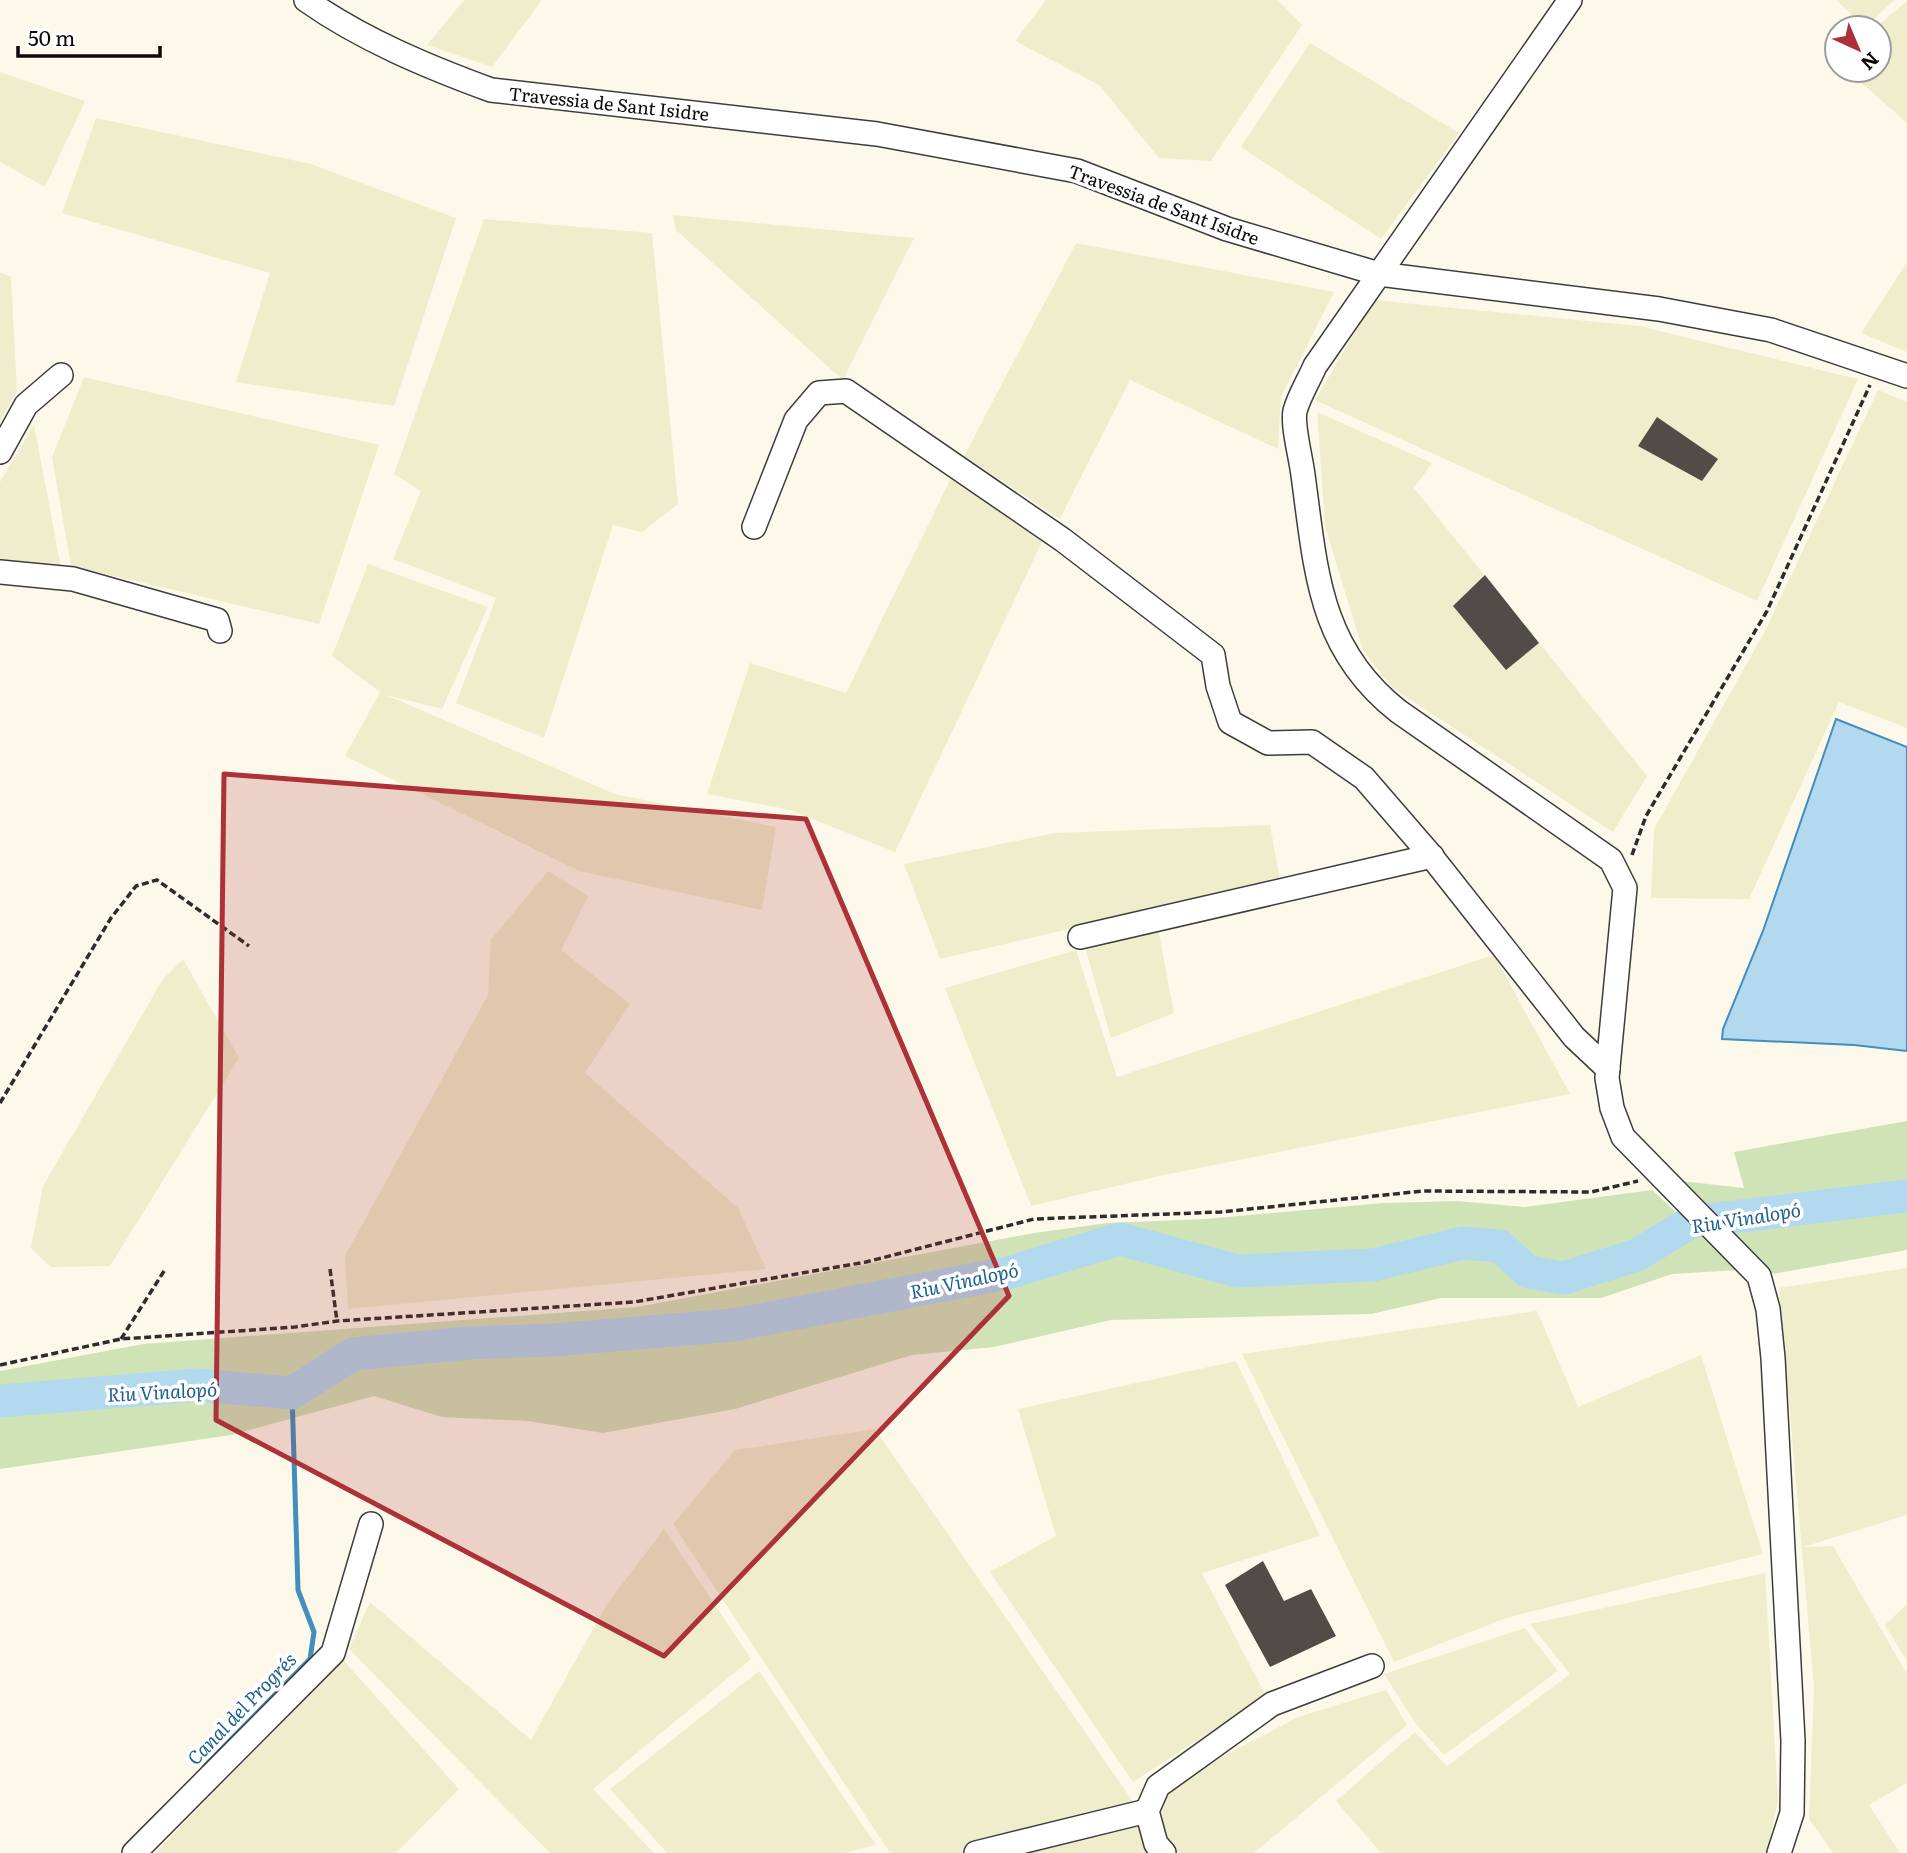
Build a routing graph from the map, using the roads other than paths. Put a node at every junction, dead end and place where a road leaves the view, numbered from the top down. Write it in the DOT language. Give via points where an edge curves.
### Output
graph roads {
  1 [pos="1570,0"];
  2 [pos="318,3"];
  3 [pos="1379,274"];
  4 [pos="61,375"];
  5 [pos="1907,376"];
  6 [pos="0,452"];
  7 [pos="754,527"];
  8 [pos="0,572"];
  9 [pos="220,631"];
  10 [pos="1432,856"];
  11 [pos="1080,937"];
  12 [pos="1608,1069"];
  13 [pos="371,1524"];
  14 [pos="1372,1666"];
  15 [pos="1147,1811"];
  16 [pos="134,1853"];
  17 [pos="976,1853"];
  18 [pos="1164,1853"];
  19 [pos="1779,1853"];
  1 -- 3 [label="street"];
  2 -- 3 [label="street, Travessia de Sant Isidre" via="447,74 491,90 877,134 1077,171 1227,229"];
  3 -- 5 [label="street, Travessia de Sant Isidre" via="1659,309 1771,330"];
  3 -- 12 [label="street" via="1315,366 1295,412 1328,618 1346,656 1370,689 1611,860 1625,888"];
  4 -- 6 [label="street" via="26,405"];
  7 -- 10 [label="street" via="796,420 819,393 846,391 1063,540 1213,655 1230,722 1268,743 1312,742 1364,778"];
  8 -- 9 [label="street" via="73,579 217,620"];
  10 -- 11 [label="street"];
  10 -- 12 [label="street" via="1573,1037"];
  12 -- 19 [label="street" via="1612,1108 1623,1137 1759,1276 1768,1309 1793,1741 1792,1813"];
  13 -- 16 [label="street" via="333,1653"];
  14 -- 15 [label="street" via="1272,1704 1158,1786"];
  15 -- 17 [label="street"];
  15 -- 18 [label="street" via="1156,1844"];
}
